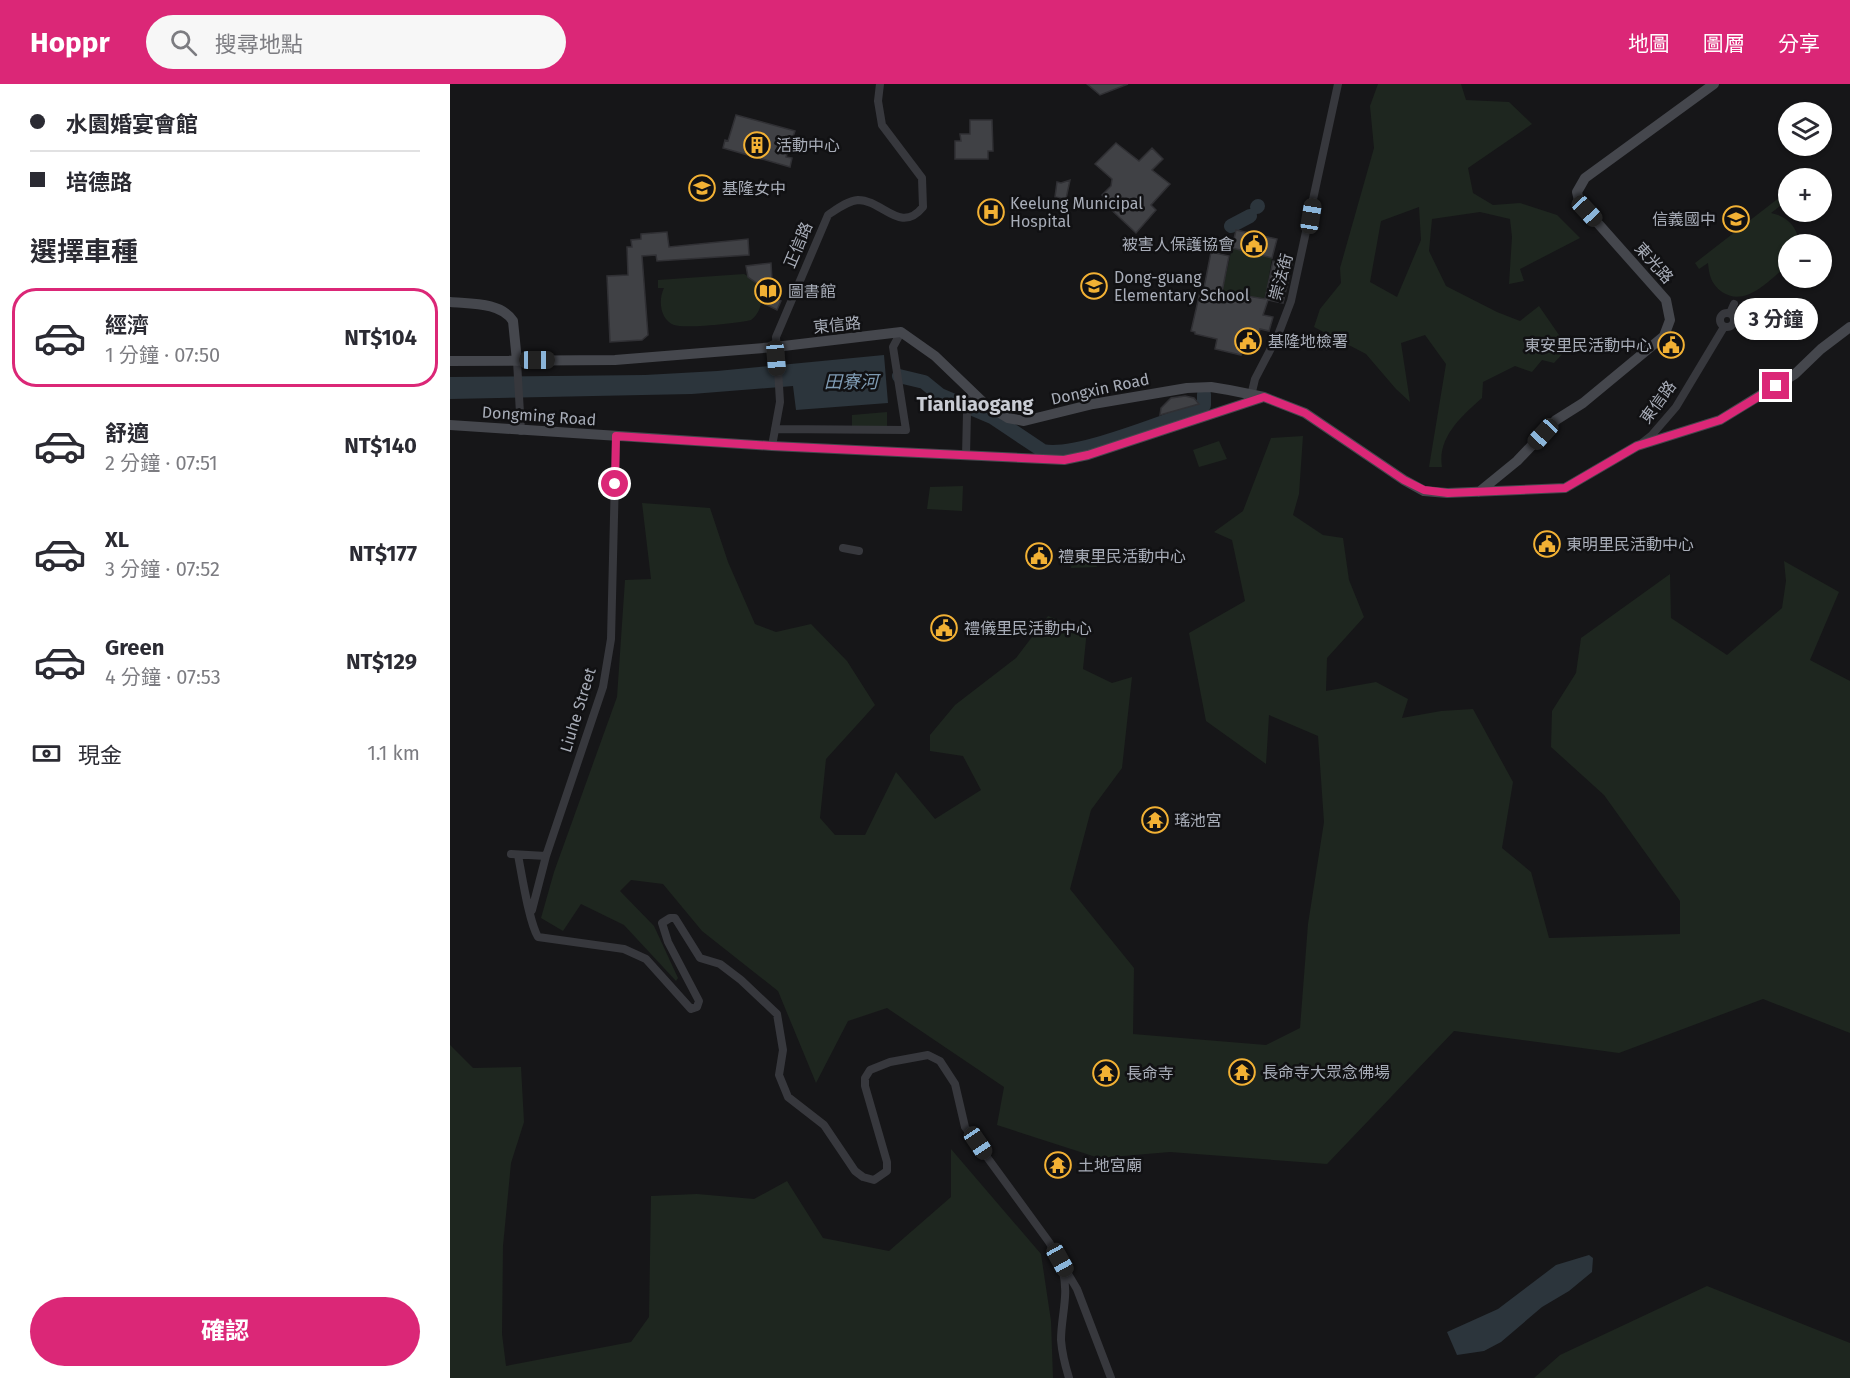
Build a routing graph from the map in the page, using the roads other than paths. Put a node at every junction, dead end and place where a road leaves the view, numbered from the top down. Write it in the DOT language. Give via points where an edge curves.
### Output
graph roads {
  1 [pos="880,84"];
  2 [pos="1338,84"];
  3 [pos="1714,84"];
  4 [pos="450,302"];
  5 [pos="1734,304"];
  6 [pos="1850,327"];
  7 [pos="901,332"];
  8 [pos="775,347"];
  9 [pos="450,361"];
  10 [pos="517,361"];
  11 [pos="970,396"];
  12 [pos="1264,397"];
  13 [pos="1250,398"];
  14 [pos="450,425"];
  15 [pos="775,429"];
  16 [pos="521,431"];
  17 [pos="616,436"];
  18 [pos="772,446"];
  19 [pos="1637,446"];
  20 [pos="966,456"];
  21 [pos="1479,492"];
  22 [pos="843,548"];
  23 [pos="859,551"];
  24 [pos="546,856"];
  25 [pos="531,913"];
  26 [pos="1060,1260"];
  27 [pos="1069,1378"];
  28 [pos="1111,1378"];
  1 -- 8 [label="street, 正信路" via="878,111 882,125 922,178 923,207 907,218 855,200 828,215"];
  2 -- 13 [label="street, 崇法街" via="1291,301"];
  3 -- 21 [label="main road, 東光路" via="1586,178 1577,192 1587,211 1666,300 1670,312 1664,336 1583,403 1556,420 1517,461"];
  4 -- 10 [label="main road" via="492,307 509,316 513,321"];
  5 -- 19 [label="street, 東信路" via="1730,313 1720,317 1724,327 1676,408"];
  6 -- 19 [label="main road" via="1795,374 1720,420"];
  7 -- 8 [label="main road, 東信路"];
  7 -- 11 [label="main road, Dongxin Road" via="935,356"];
  7 -- 15 [label="street" via="893,347 906,430"];
  8 -- 10 [label="main road" via="615,360"];
  8 -- 15 [label="street" via="779,391"];
  9 -- 10 [label="main road"];
  10 -- 16 [label="street"];
  11 -- 13 [label="main road, Dongxin Road" via="1000,414 1024,421 1187,388 1211,387"];
  11 -- 20 [label="street"];
  12 -- 13 [label="main road, Dongming Road"];
  12 -- 21 [label="main road, 東信路" via="1305,413 1424,490"];
  13 -- 20 [label="main road, Dongming Road" via="1064,460"];
  14 -- 16 [label="main road, Dongming Road"];
  15 -- 18 [label="street"];
  16 -- 17 [label="main road, Dongming Road"];
  17 -- 18 [label="main road, Dongming Road"];
  17 -- 24 [label="street, Liuhe Street" via="608,661 603,687"];
  18 -- 20 [label="main road, Dongming Road"];
  19 -- 21 [label="main road, 東信路" via="1565,488"];
  22 -- 23 [label="street"];
  24 -- 25 [label="street, Liuhe Street"];
  24 -- 25 [label="street" via="514,855"];
  25 -- 26 [label="street" via="538,938 624,949 646,959 691,1009 699,1001 662,923 675,918 700,958 720,964 777,1014 783,1050 779,1075 788,1097 824,1125 855,1172 863,1177 874,1180 886,1171 865,1086 870,1070 914,1056 940,1061 955,1084 965,1127"];
  26 -- 27 [label="street" via="1065,1279 1061,1338"];
  26 -- 28 [label="street" via="1077,1289"];
}
